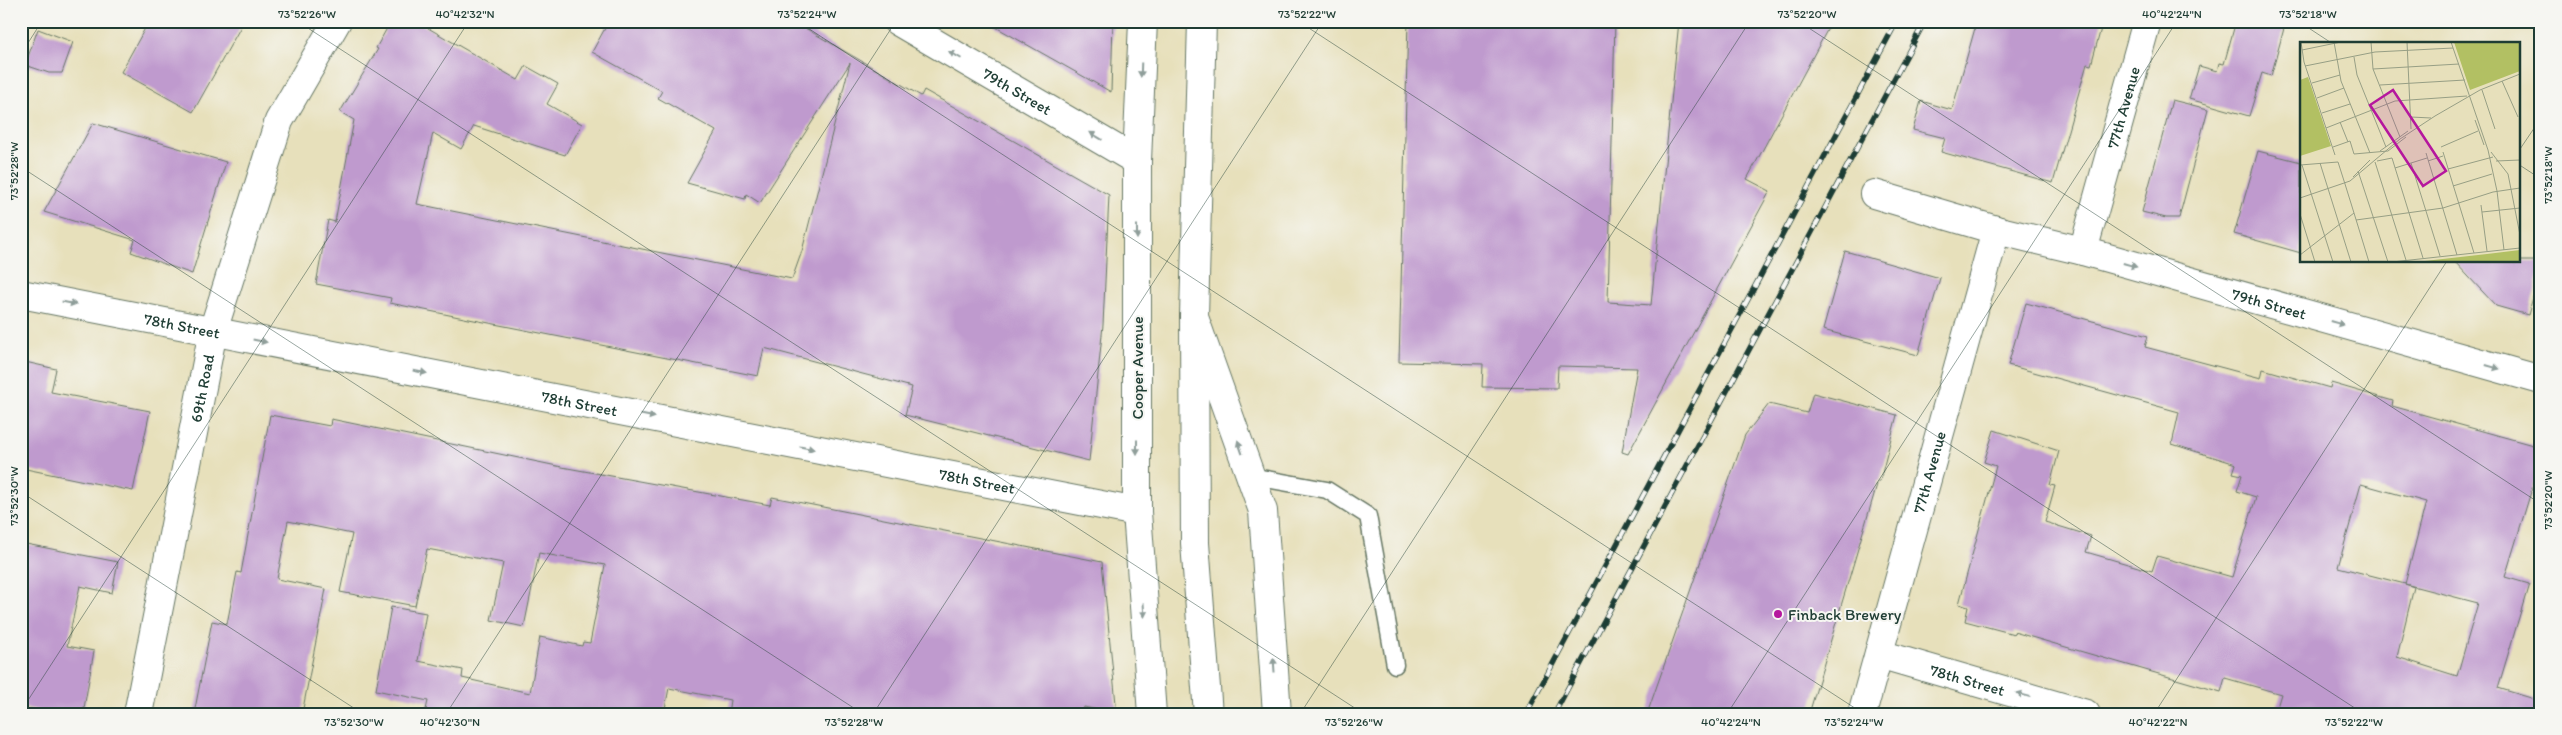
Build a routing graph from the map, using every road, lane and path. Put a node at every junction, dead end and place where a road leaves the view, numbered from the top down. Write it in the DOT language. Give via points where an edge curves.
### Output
graph roads {
  1 [pos="337,21"];
  2 [pos="896,21"];
  3 [pos="1143,21"];
  4 [pos="1202,21"];
  5 [pos="2147,21"];
  6 [pos="1137,161"];
  7 [pos="1874,194"];
  8 [pos="1996,230"];
  9 [pos="2083,251"];
  10 [pos="21,294"];
  11 [pos="1194,316"];
  12 [pos="212,331"];
  13 [pos="2541,380"];
  14 [pos="1250,476"];
  15 [pos="1137,512"];
  16 [pos="1879,654"];
  17 [pos="1395,665"];
  18 [pos="138,714"];
  19 [pos="1152,714"];
  20 [pos="1208,714"];
  21 [pos="1278,714"];
  22 [pos="1862,714"];
  23 [pos="2086,714"];
  1 -- 12 [label="street, 69th Road" via="279,121"];
  6 -- 2 [label="street, 79th Street, one-way"];
  3 -- 6 [label="street, Cooper Avenue, one-way"];
  4 -- 11 [label="street"];
  5 -- 9 [label="street, 77th Avenue"];
  6 -- 15 [label="street, Cooper Avenue, one-way"];
  7 -- 8 [label="street, 79th Street"];
  8 -- 9 [label="street, 79th Street"];
  8 -- 16 [label="street, 77th Avenue"];
  9 -- 13 [label="street, 79th Street, one-way"];
  10 -- 12 [label="street, 78th Street, one-way"];
  14 -- 11 [label="street, one-way"];
  11 -- 20 [label="street" via="1195,544"];
  12 -- 15 [label="street, 78th Street, one-way"];
  12 -- 18 [label="street, 69th Road"];
  14 -- 17 [label="lane" via="1327,490 1368,516"];
  21 -- 14 [label="street, one-way" via="1263,511"];
  15 -- 19 [label="street, Cooper Avenue, one-way"];
  16 -- 22 [label="street, 77th Avenue"];
  23 -- 16 [label="street, 78th Street, one-way"];
}
